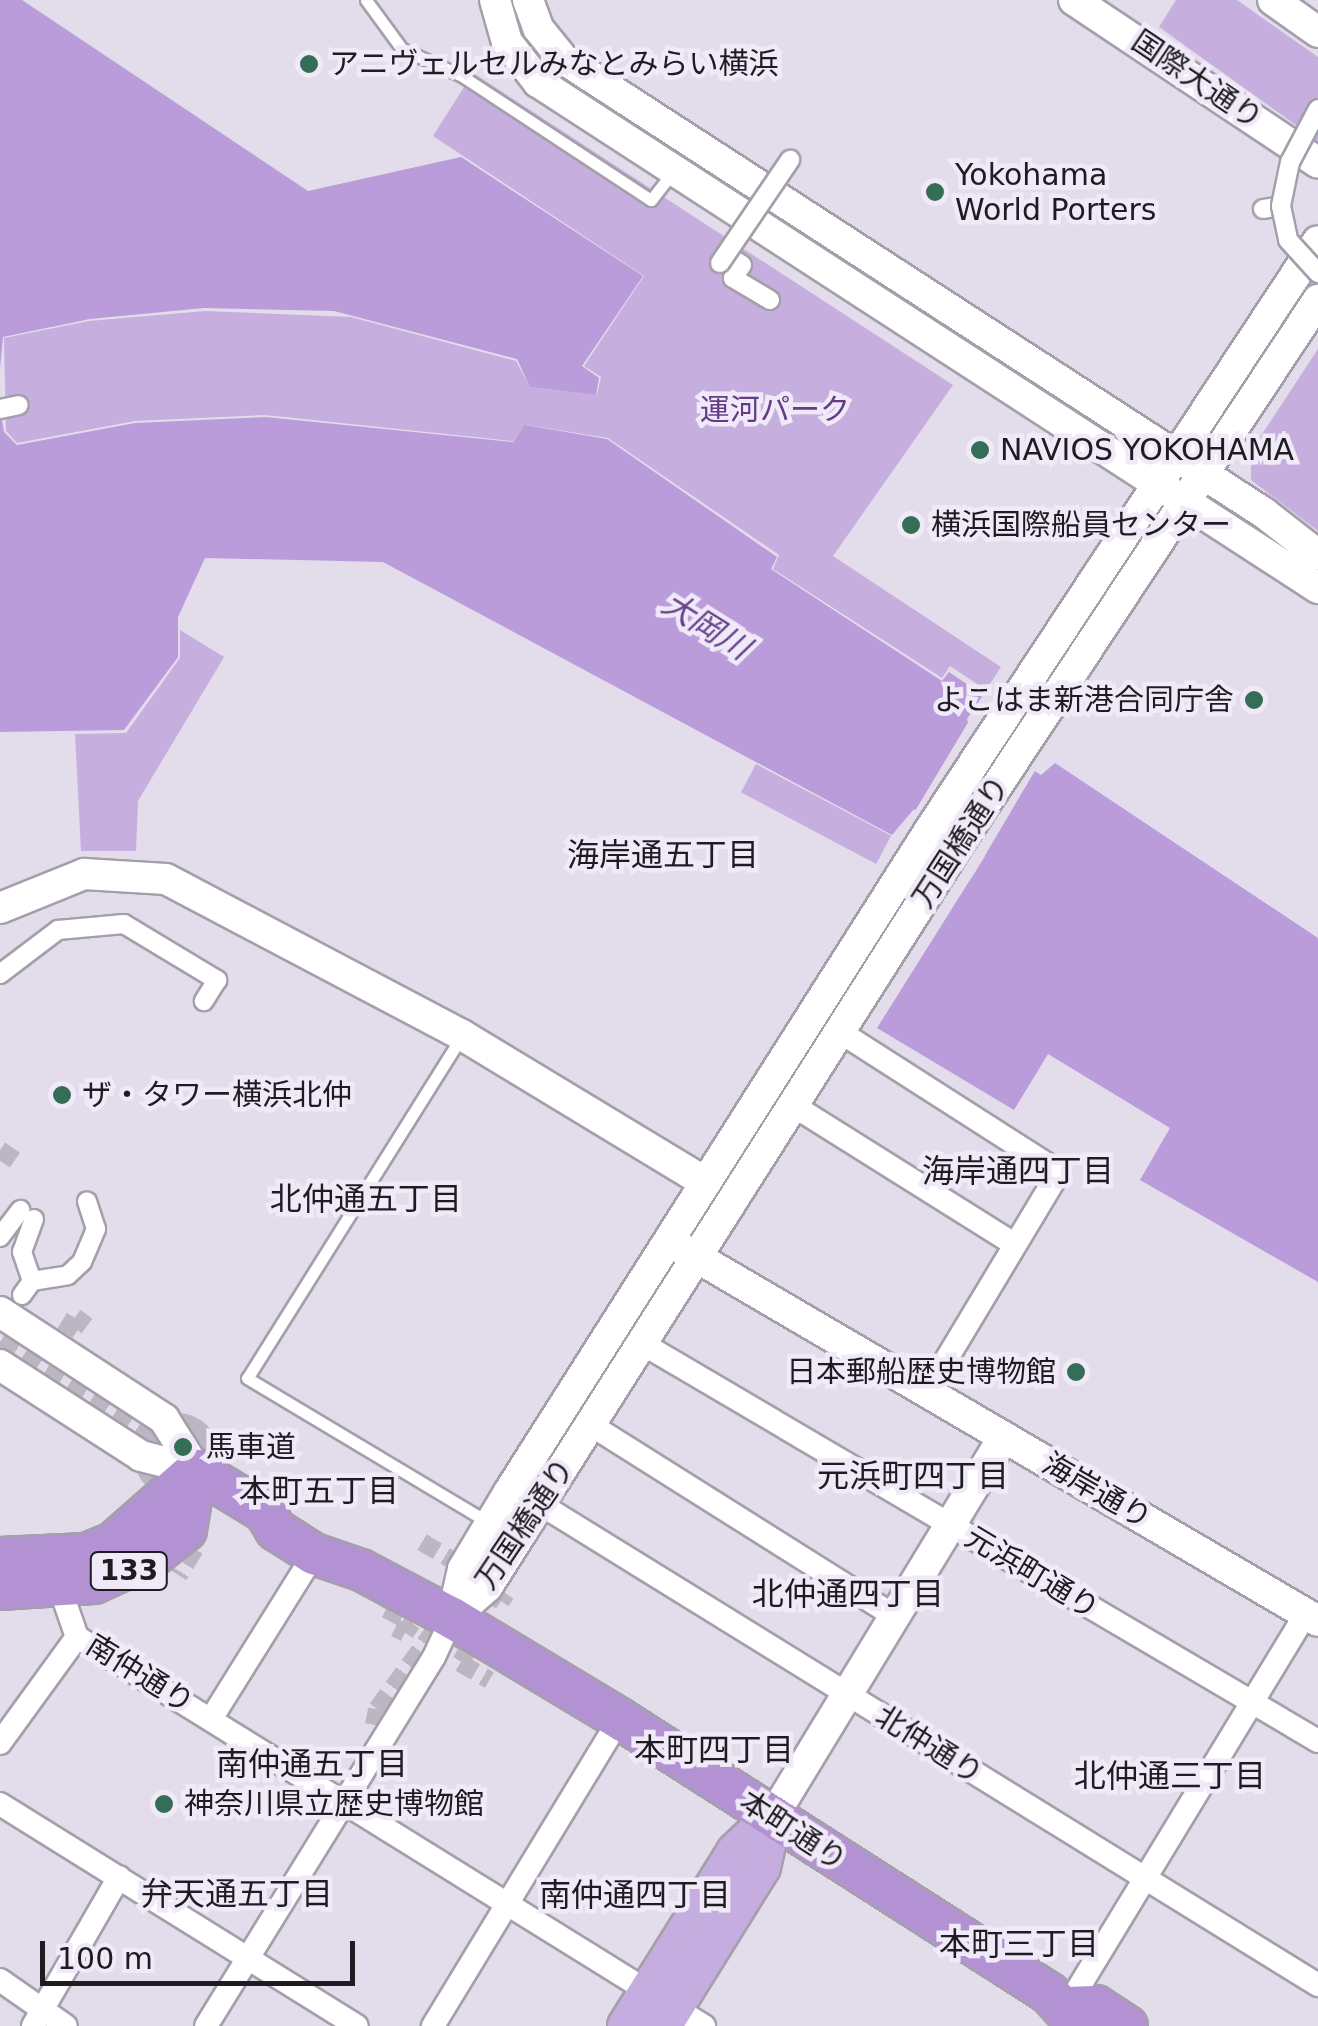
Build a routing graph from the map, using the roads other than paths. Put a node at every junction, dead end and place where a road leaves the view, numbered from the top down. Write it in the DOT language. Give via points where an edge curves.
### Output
graph roads {
  1 [pos="495,0"];
  2 [pos="528,0"];
  3 [pos="1074,0"];
  4 [pos="1109,0"];
  5 [pos="1273,0"];
  6 [pos="370,1"];
  7 [pos="1318,32"];
  8 [pos="1176,63"];
  9 [pos="1318,108"];
  10 [pos="790,160"];
  11 [pos="1318,162"];
  12 [pos="674,170"];
  13 [pos="1318,241"];
  14 [pos="1318,273"];
  15 [pos="770,300"];
  16 [pos="1318,300"];
  17 [pos="19,405"];
  18 [pos="0,410"];
  19 [pos="1176,456"];
  20 [pos="1204,474"];
  21 [pos="1158,484"];
  22 [pos="1186,501"];
  23 [pos="1318,555"];
  24 [pos="1318,588"];
  25 [pos="0,908"];
  26 [pos="0,974"];
  27 [pos="204,1001"];
  28 [pos="840,1032"];
  29 [pos="462,1035"];
  30 [pos="794,1106"];
  31 [pos="706,1184"];
  32 [pos="87,1200"];
  33 [pos="1,1238"];
  34 [pos="670,1241"];
  35 [pos="1014,1244"];
  36 [pos="22,1252"];
  37 [pos="698,1258"];
  38 [pos="18,1296"];
  39 [pos="643,1344"];
  40 [pos="0,1365"];
  41 [pos="927,1392"];
  42 [pos="591,1425"];
  43 [pos="1004,1437"];
  44 [pos="196,1470"];
  45 [pos="540,1504"];
  46 [pos="265,1512"];
  47 [pos="490,1523"];
  48 [pos="950,1524"];
  49 [pos="314,1554"];
  50 [pos="0,1558"];
  51 [pos="361,1570"];
  52 [pos="60,1588"];
  53 [pos="0,1589"];
  54 [pos="893,1615"];
  55 [pos="1312,1617"];
  56 [pos="452,1618"];
  57 [pos="77,1637"];
  58 [pos="845,1692"];
  59 [pos="1252,1702"];
  60 [pos="211,1719"];
  61 [pos="620,1719"];
  62 [pos="1318,1741"];
  63 [pos="0,1743"];
  64 [pos="343,1803"];
  65 [pos="0,1804"];
  66 [pos="772,1818"];
  67 [pos="119,1877"];
  68 [pos="1144,1878"];
  69 [pos="508,1906"];
  70 [pos="246,1956"];
  71 [pos="0,1980"];
  72 [pos="1318,1985"];
  73 [pos="672,2013"];
  74 [pos="38,2018"];
  75 [pos="1067,2020"];
  76 [pos="66,2026"];
  77 [pos="206,2026"];
  78 [pos="357,2026"];
  79 [pos="433,2026"];
  80 [pos="627,2026"];
  81 [pos="1128,2026"];
  1 -- 12 [label="street" via="507,42 538,82"];
  2 -- 19 [label="street" via="538,28 562,58"];
  3 -- 8 [label="street, 国際大通り"];
  4 -- 8 [label="street"];
  5 -- 7 [label="street"];
  6 -- 12 [label="lane" via="402,48 462,76 651,200"];
  8 -- 11 [label="street, 国際大通り"];
  9 -- 14 [label="street, bridge" via="1272,207 1288,240"];
  10 -- 15 [label="street, bridge" via="723,259 742,264 733,278"];
  12 -- 21 [label="street"];
  13 -- 19 [label="street"];
  16 -- 20 [label="street, 万国橋通り"];
  17 -- 18 [label="street"];
  19 -- 20 [label="street"];
  19 -- 21 [label="street, 万国橋通り"];
  20 -- 22 [label="street, 万国橋通り"];
  20 -- 23 [label="street"];
  21 -- 22 [label="street"];
  21 -- 31 [label="street, 万国橋通り"];
  22 -- 24 [label="street"];
  22 -- 28 [label="street, 万国橋通り"];
  25 -- 29 [label="street" via="84,874 166,879"];
  26 -- 27 [label="street" via="58,930 124,924 217,980"];
  28 -- 30 [label="street, 万国橋通り"];
  28 -- 35 [label="street" via="1059,1172"];
  29 -- 31 [label="street"];
  29 -- 47 [label="lane" via="247,1378"];
  30 -- 35 [label="street"];
  30 -- 37 [label="street, 万国橋通り"];
  31 -- 34 [label="street, 万国橋通り"];
  32 -- 38 [label="street" via="96,1229 82,1262"];
  33 -- 36 [label="street"];
  33 -- 36 [label="street" via="27,1214"];
  34 -- 37 [label="street, 海岸通り"];
  34 -- 47 [label="street, 万国橋通り"];
  35 -- 41 [label="street"];
  36 -- 38 [label="street"];
  37 -- 39 [label="street, 万国橋通り"];
  37 -- 41 [label="street, 海岸通り"];
  38 -- 44 [label="street" via="164,1420"];
  39 -- 42 [label="street, 万国橋通り"];
  39 -- 48 [label="street, 元浜町通り"];
  40 -- 44 [label="street" via="141,1456"];
  41 -- 43 [label="street, 海岸通り"];
  42 -- 45 [label="street, 万国橋通り"];
  42 -- 54 [label="street"];
  43 -- 48 [label="street"];
  43 -- 55 [label="street, 海岸通り"];
  44 -- 46 [label="highway, 本町通り"];
  44 -- 50 [label="highway, 133" via="113,1542 86,1554"];
  44 -- 52 [label="highway, 133" via="186,1530 128,1571"];
  45 -- 56 [label="street, 万国橋通り" via="487,1586"];
  45 -- 58 [label="street, 北仲通り"];
  46 -- 49 [label="highway, 本町通り" via="276,1530"];
  46 -- 51 [label="highway, 本町通り" via="288,1511 353,1548"];
  47 -- 56 [label="street, 万国橋通り" via="463,1570"];
  48 -- 54 [label="street"];
  48 -- 59 [label="street, 元浜町通り"];
  49 -- 51 [label="highway, 本町通り"];
  49 -- 60 [label="street"];
  51 -- 56 [label="highway, 本町通り"];
  52 -- 53 [label="highway, 133"];
  52 -- 57 [label="street, 南仲通り"];
  54 -- 58 [label="street"];
  55 -- 59 [label="street"];
  56 -- 61 [label="highway, 本町通り"];
  56 -- 64 [label="street"];
  57 -- 60 [label="street, 南仲通り"];
  57 -- 63 [label="street"];
  58 -- 66 [label="street"];
  58 -- 68 [label="street, 北仲通り"];
  59 -- 62 [label="street, 元浜町通り"];
  59 -- 68 [label="street"];
  60 -- 64 [label="street, 南仲通り"];
  61 -- 66 [label="highway, 本町通り"];
  61 -- 69 [label="street"];
  64 -- 69 [label="street, 南仲通り"];
  64 -- 70 [label="street"];
  65 -- 67 [label="street"];
  66 -- 73 [label="main road" via="761,1868"];
  66 -- 75 [label="highway, 本町通り"];
  67 -- 70 [label="street"];
  67 -- 74 [label="street"];
  68 -- 72 [label="street, 北仲通り"];
  68 -- 75 [label="street"];
  69 -- 73 [label="street, 南仲通り"];
  69 -- 79 [label="street"];
  70 -- 77 [label="street"];
  70 -- 78 [label="street"];
  71 -- 74 [label="street"];
  73 -- 80 [label="main road"];
  74 -- 76 [label="street"];
  75 -- 81 [label="highway, 本町通り" via="1096,2006"];
}
